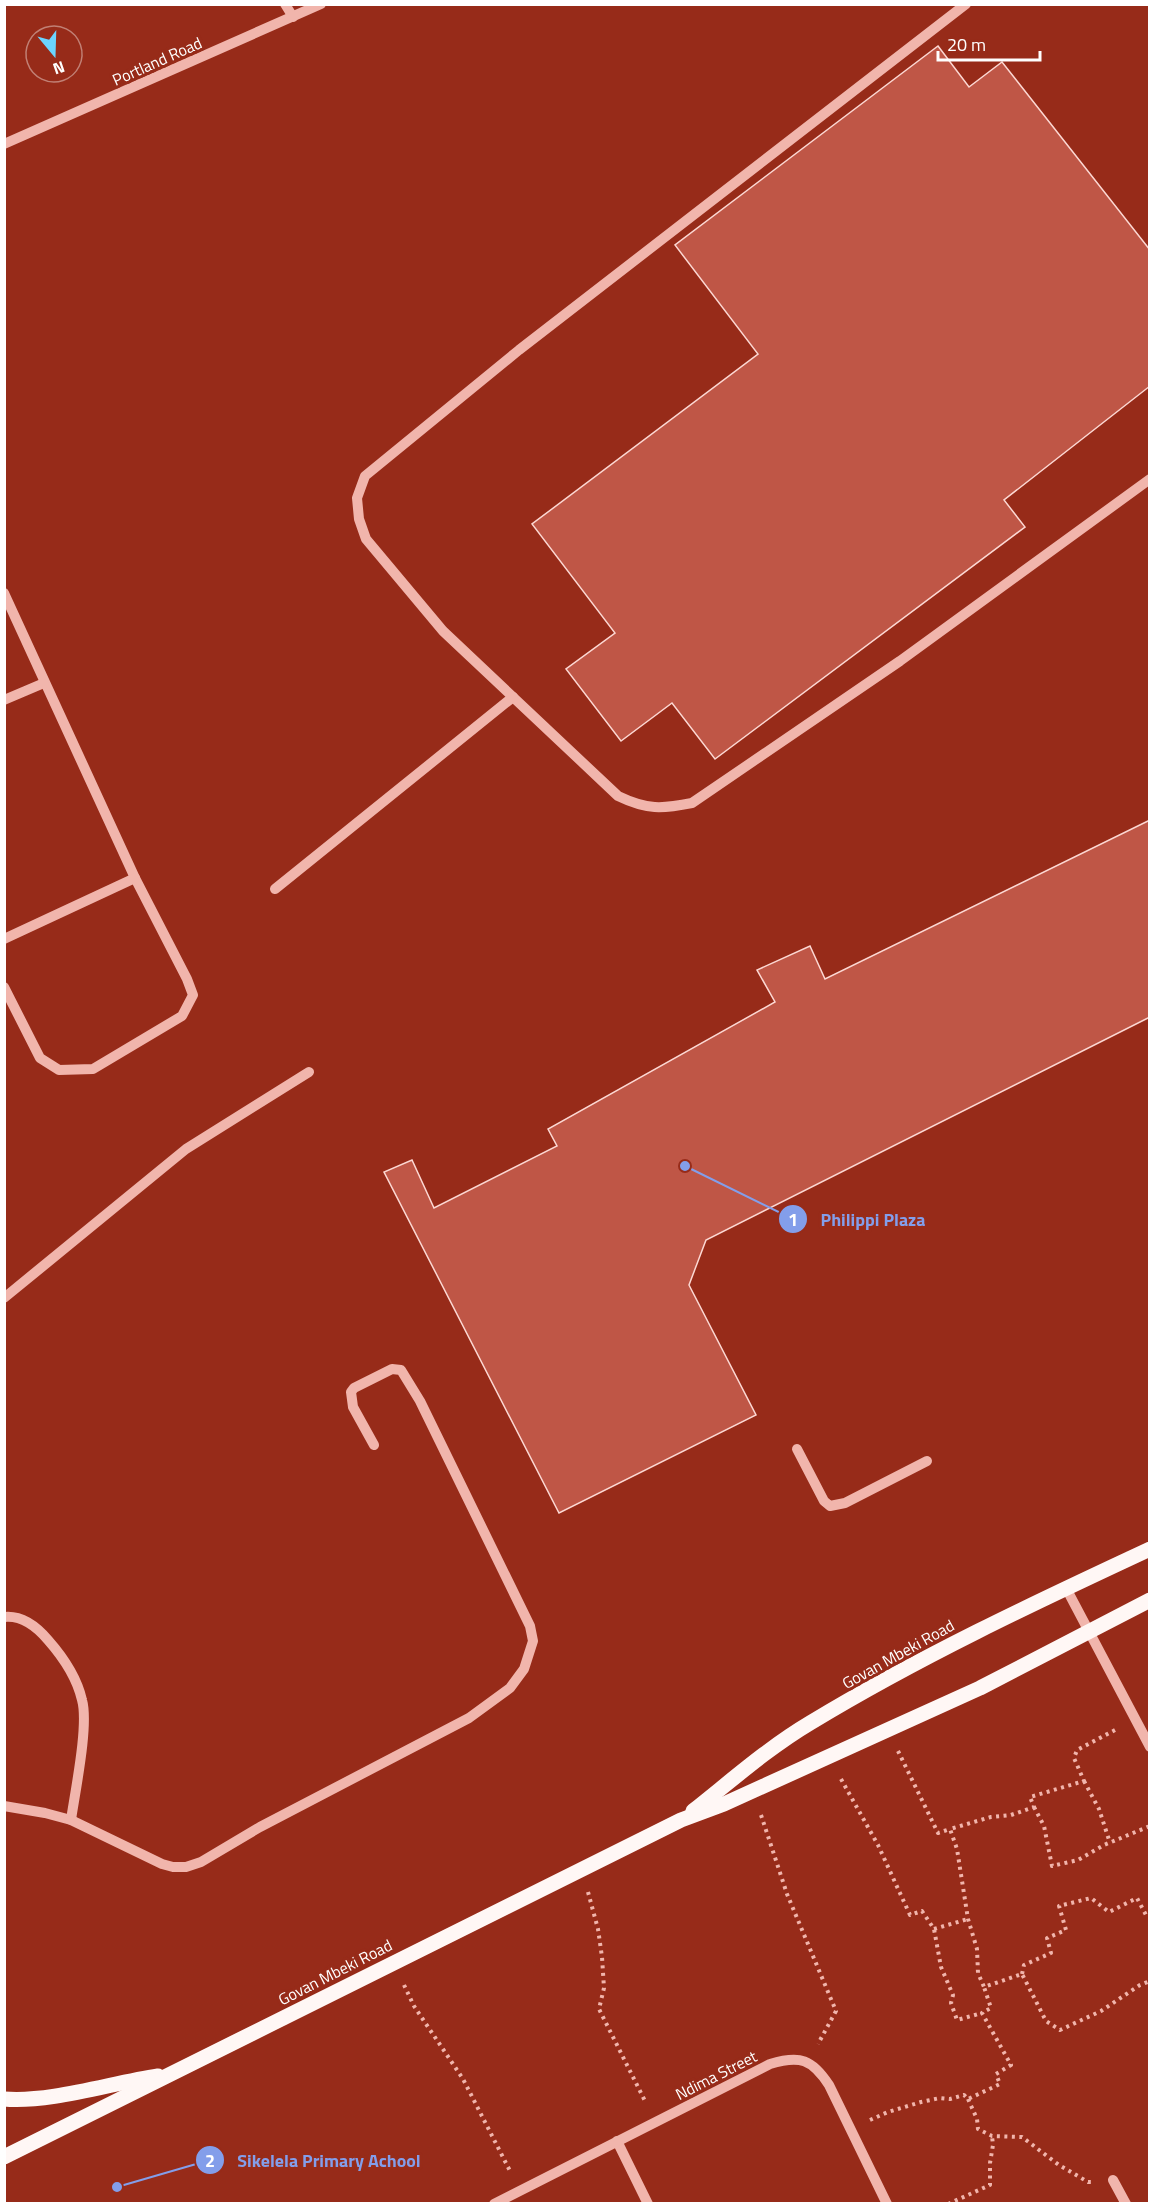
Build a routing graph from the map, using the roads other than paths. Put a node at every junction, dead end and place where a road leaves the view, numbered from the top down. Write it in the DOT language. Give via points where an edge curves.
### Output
graph roads {
  1 [pos="285,4"];
  2 [pos="321,4"];
  3 [pos="966,4"];
  4 [pos="293,17"];
  5 [pos="4,144"];
  6 [pos="1149,479"];
  7 [pos="4,593"];
  8 [pos="44,683"];
  9 [pos="513,697"];
  10 [pos="4,700"];
  11 [pos="135,878"];
  12 [pos="275,889"];
  13 [pos="4,939"];
  14 [pos="4,987"];
  15 [pos="309,1072"];
  16 [pos="4,1298"];
  17 [pos="374,1445"];
  18 [pos="797,1449"];
  19 [pos="927,1461"];
  20 [pos="1149,1549"];
  21 [pos="1066,1588"];
  22 [pos="1149,1600"];
  23 [pos="4,1617"];
  24 [pos="1088,1632"];
  25 [pos="1149,1747"];
  26 [pos="4,1806"];
  27 [pos="71,1820"];
  28 [pos="681,1820"];
  29 [pos="172,2074"];
  30 [pos="4,2099"];
  31 [pos="617,2141"];
  32 [pos="4,2157"];
  33 [pos="1113,2180"];
  34 [pos="494,2204"];
  35 [pos="648,2204"];
  36 [pos="887,2204"];
  37 [pos="1126,2204"];
  1 -- 4 [label="street"];
  2 -- 4 [label="street, Portland Road"];
  3 -- 9 [label="street" via="538,335 365,476 357,498 366,539 443,631"];
  4 -- 5 [label="street, Portland Road"];
  6 -- 9 [label="street" via="900,661 692,803 666,808 637,805 618,796"];
  7 -- 8 [label="street"];
  8 -- 10 [label="street"];
  8 -- 11 [label="street"];
  9 -- 12 [label="street"];
  11 -- 13 [label="street"];
  11 -- 14 [label="street" via="191,987 193,996 182,1016 93,1069 59,1070 40,1058"];
  15 -- 16 [label="street" via="186,1149"];
  17 -- 27 [label="street" via="353,1407 351,1392 392,1369 401,1370 420,1401 530,1626 533,1641 524,1669 510,1688 469,1718 186,1867 162,1864"];
  18 -- 19 [label="street" via="830,1506 845,1503"];
  20 -- 21 [label="main road, Govan Mbeki Road"];
  21 -- 24 [label="street"];
  21 -- 28 [label="main road, Govan Mbeki Road" via="954,1642 808,1724"];
  22 -- 24 [label="main road, Govan Mbeki Road"];
  23 -- 27 [label="street" via="26,1621 42,1633 59,1652 83,1701"];
  24 -- 25 [label="street"];
  24 -- 28 [label="main road, Govan Mbeki Road" via="980,1688"];
  26 -- 27 [label="street"];
  28 -- 29 [label="main road, Govan Mbeki Road"];
  29 -- 30 [label="main road" via="58,2096"];
  29 -- 32 [label="main road, Govan Mbeki Road"];
  31 -- 34 [label="street, Ndima Street"];
  31 -- 35 [label="street"];
  31 -- 36 [label="street, Ndima Street" via="770,2064 808,2062 829,2085"];
  33 -- 37 [label="street"];
}
